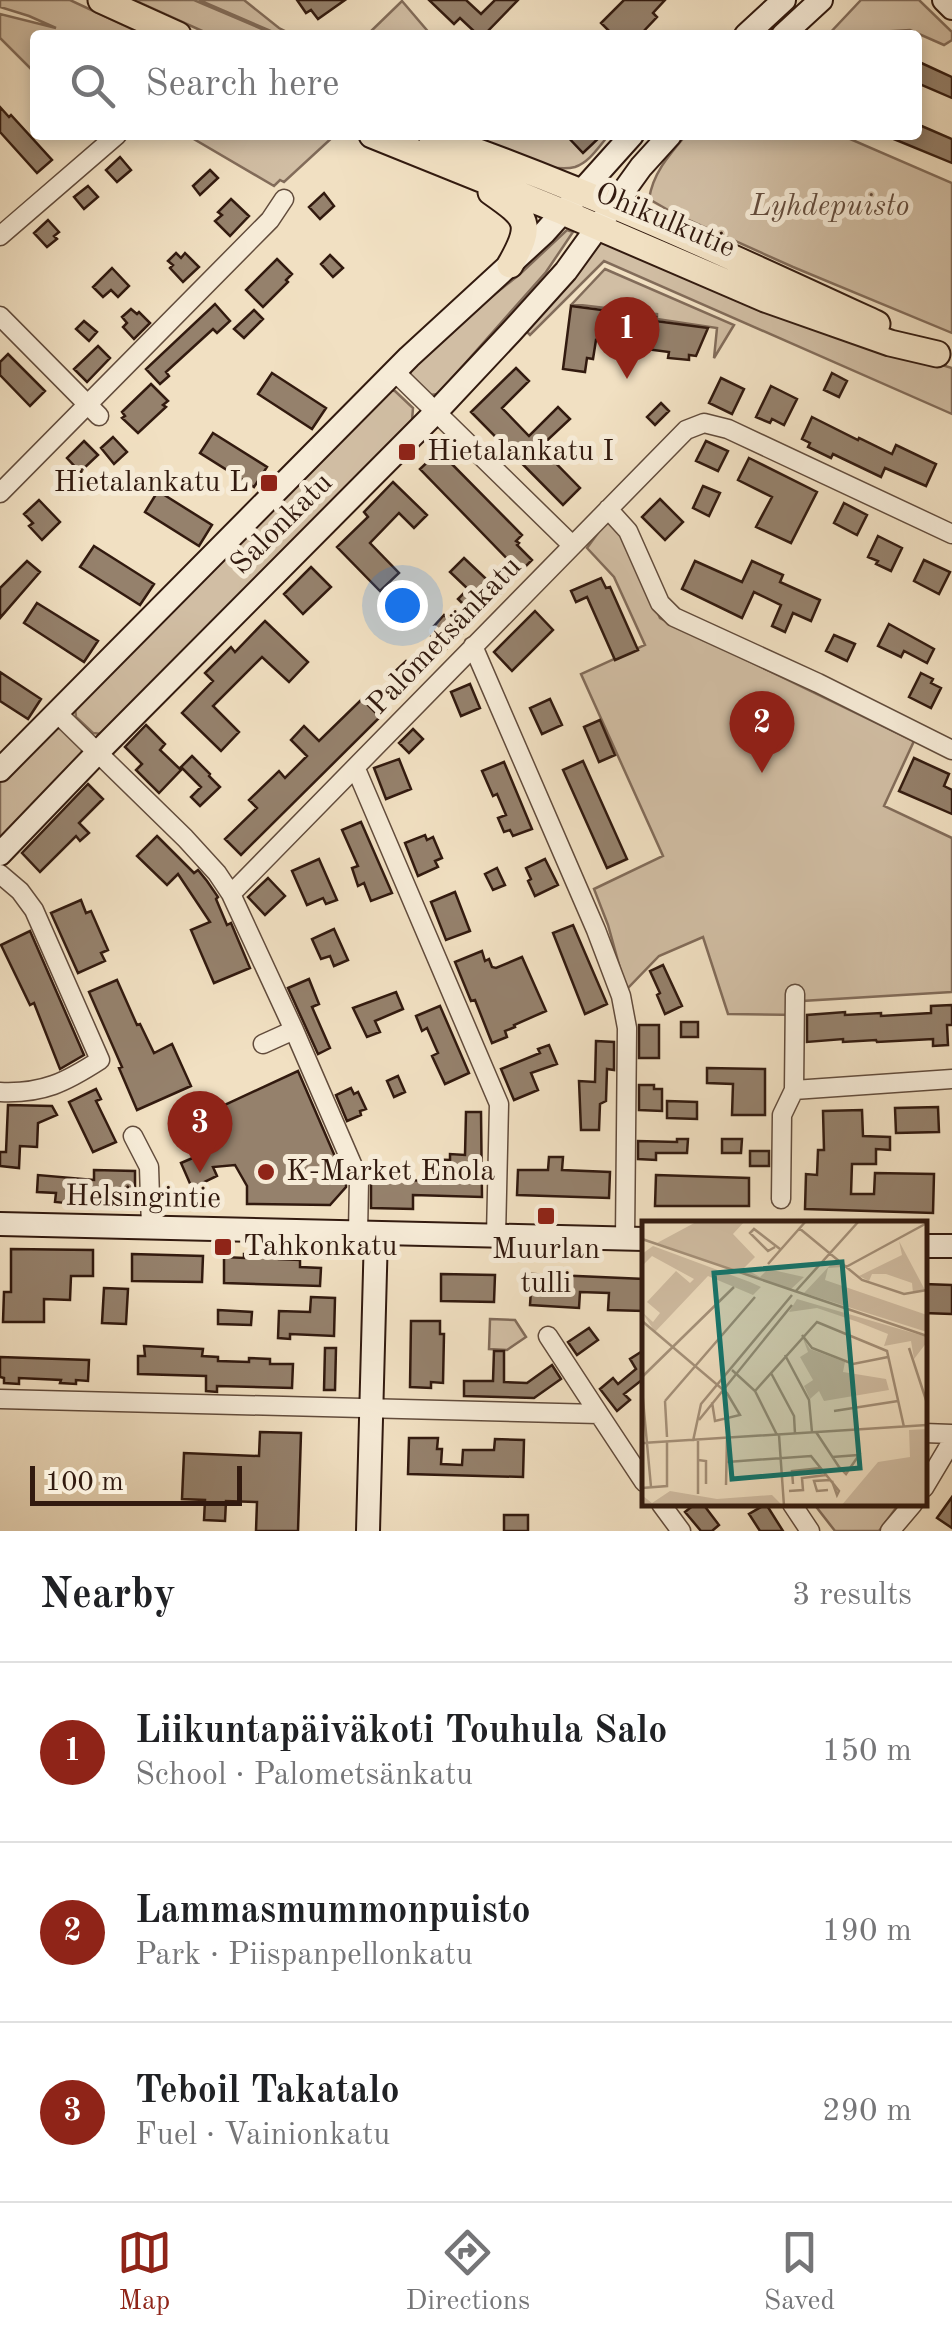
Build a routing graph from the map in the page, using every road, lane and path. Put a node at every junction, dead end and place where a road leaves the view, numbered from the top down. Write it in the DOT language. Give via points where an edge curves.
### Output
graph roads {
  1 [pos="101,0"];
  2 [pos="784,0"];
  3 [pos="821,0"];
  4 [pos="944,0"];
  5 [pos="952,8"];
  6 [pos="167,30"];
  7 [pos="751,30"];
  8 [pos="788,30"];
  9 [pos="112,140"];
  10 [pos="384,140"];
  11 [pos="445,140"];
  12 [pos="627,140"];
  13 [pos="665,140"];
  14 [pos="466,174"];
  15 [pos="581,190"];
  16 [pos="284,199"];
  17 [pos="614,205"];
  18 [pos="563,212"];
  19 [pos="598,228"];
  20 [pos="0,236"];
  21 [pos="510,265"];
  22 [pos="0,316"];
  23 [pos="944,357"];
  24 [pos="394,372"];
  25 [pos="93,411"];
  26 [pos="436,412"];
  27 [pos="0,492"];
  28 [pos="608,509"];
  29 [pos="952,534"];
  30 [pos="572,545"];
  31 [pos="472,646"];
  32 [pos="58,713"];
  33 [pos="952,750"];
  34 [pos="98,751"];
  35 [pos="356,768"];
  36 [pos="0,770"];
  37 [pos="0,854"];
  38 [pos="0,874"];
  39 [pos="231,894"];
  40 [pos="795,994"];
  41 [pos="294,1030"];
  42 [pos="263,1044"];
  43 [pos="952,1079"];
  44 [pos="794,1090"];
  45 [pos="0,1092"];
  46 [pos="134,1136"];
  47 [pos="781,1199"];
  48 [pos="0,1224"];
  49 [pos="150,1227"];
  50 [pos="367,1233"];
  51 [pos="496,1236"];
  52 [pos="634,1239"];
  53 [pos="548,1336"];
  54 [pos="0,1399"];
  55 [pos="370,1408"];
  56 [pos="598,1414"];
  57 [pos="927,1433"];
  58 [pos="952,1437"];
  59 [pos="642,1479"];
  60 [pos="927,1483"];
  61 [pos="662,1506"];
  62 [pos="793,1506"];
  63 [pos="911,1506"];
  64 [pos="368,1531"];
  65 [pos="681,1531"];
  66 [pos="810,1531"];
  67 [pos="890,1531"];
  1 -- 6 [label="main road"];
  2 -- 7 [label="main road"];
  3 -- 8 [label="main road"];
  4 -- 5 [label="main road"];
  9 -- 20 [label="street"];
  10 -- 14 [label="main road, Ohikulkutie"];
  11 -- 15 [label="main road, Ohikulkutie"];
  12 -- 15 [label="main road, Salonkatu"];
  13 -- 17 [label="main road, Salonkatu"];
  14 -- 18 [label="main road, Ohikulkutie"];
  14 -- 21 [label="main road" via="522,218 525,235"];
  15 -- 17 [label="main road, Ohikulkutie"];
  15 -- 18 [label="main road, Salonkatu"];
  16 -- 25 [label="street"];
  17 -- 19 [label="main road, Salonkatu"];
  17 -- 23 [label="main road, Ohikulkutie"];
  18 -- 19 [label="main road, Ohikulkutie"];
  18 -- 21 [label="main road, Salonkatu"];
  19 -- 23 [label="main road, Ohikulkutie" via="810,316"];
  19 -- 26 [label="main road, Salonkatu"];
  21 -- 24 [label="main road, Salonkatu"];
  22 -- 25 [label="street"];
  24 -- 26 [label="street"];
  24 -- 32 [label="main road, Salonkatu"];
  25 -- 27 [label="street"];
  26 -- 30 [label="street"];
  26 -- 34 [label="main road, Salonkatu"];
  28 -- 29 [label="street, Palometsänkatu" via="686,430 704,423"];
  28 -- 30 [label="street, Palometsänkatu"];
  28 -- 33 [label="street" via="628,531 660,603 674,617"];
  30 -- 31 [label="street, Palometsänkatu"];
  31 -- 35 [label="street, Palometsänkatu"];
  31 -- 52 [label="street" via="621,996"];
  32 -- 34 [label="street"];
  32 -- 36 [label="main road, Salonkatu"];
  34 -- 37 [label="main road, Salonkatu"];
  34 -- 39 [label="street" via="186,838"];
  35 -- 39 [label="street, Palometsänkatu"];
  35 -- 51 [label="street" via="499,1104"];
  38 -- 45 [label="street" via="34,910 100,1060 54,1086"];
  39 -- 41 [label="street"];
  40 -- 44 [label="street"];
  41 -- 42 [label="street"];
  41 -- 50 [label="street" via="359,1180"];
  43 -- 44 [label="street"];
  44 -- 47 [label="street" via="782,1115"];
  46 -- 49 [label="street" via="149,1167"];
  48 -- 49 [label="main road, Helsingintie"];
  49 -- 50 [label="main road, Helsingintie"];
  50 -- 51 [label="main road, Helsingintie"];
  50 -- 55 [label="main road"];
  51 -- 52 [label="main road, Helsingintie"];
  53 -- 56 [label="street"];
  54 -- 55 [label="street"];
  55 -- 56 [label="street"];
  55 -- 64 [label="main road"];
  56 -- 59 [label="street"];
  57 -- 58 [label="street"];
  58 -- 60 [label="street"];
  61 -- 65 [label="street"];
  62 -- 66 [label="street"];
  63 -- 67 [label="street"];
}
